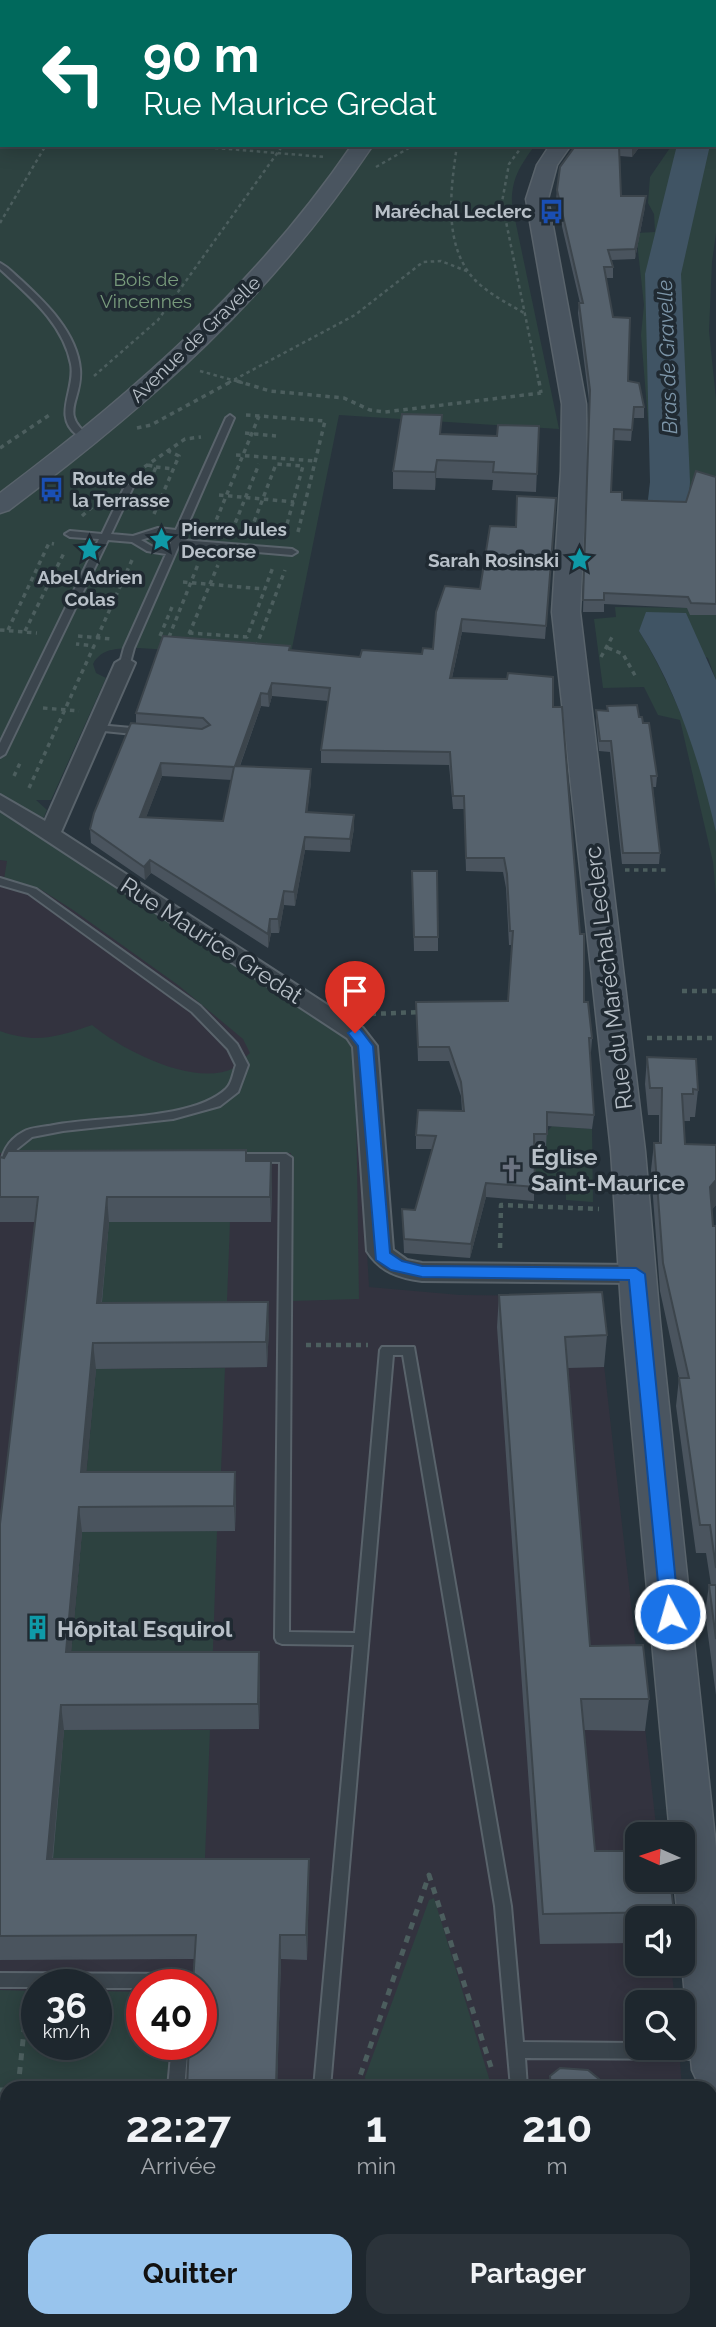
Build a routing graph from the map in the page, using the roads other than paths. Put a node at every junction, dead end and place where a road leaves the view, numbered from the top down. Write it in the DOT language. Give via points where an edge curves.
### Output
graph roads {
  1 [pos="362,147"];
  2 [pos="560,147"];
  3 [pos="0,265"];
  4 [pos="230,418"];
  5 [pos="88,439"];
  6 [pos="121,484"];
  7 [pos="0,505"];
  8 [pos="70,534"];
  9 [pos="106,537"];
  10 [pos="134,539"];
  11 [pos="177,542"];
  12 [pos="292,552"];
  13 [pos="125,663"];
  14 [pos="98,728"];
  15 [pos="155,733"];
  16 [pos="0,754"];
  17 [pos="0,801"];
  18 [pos="50,833"];
  19 [pos="0,881"];
  20 [pos="216,1158"];
  21 [pos="3,1177"];
  22 [pos="636,1274"];
  23 [pos="361,1639"];
  24 [pos="0,1980"];
  25 [pos="126,1980"];
  26 [pos="517,2050"];
  27 [pos="179,2060"];
  28 [pos="715,2060"];
  29 [pos="177,2081"];
  30 [pos="323,2081"];
  31 [pos="519,2081"];
  1 -- 5 [label="street, Avenue de Gravelle" via="328,197 236,304"];
  2 -- 22 [label="street, Rue du Maréchal Leclerc" via="547,165 537,199 574,404 566,612 616,1037"];
  3 -- 5 [label="lane" via="60,327 76,368 68,422"];
  4 -- 11 [label="lane"];
  5 -- 7 [label="street, Avenue de Gravelle"];
  6 -- 9 [label="lane" via="130,487"];
  8 -- 9 [label="lane"];
  9 -- 10 [label="lane"];
  9 -- 16 [label="lane"];
  10 -- 11 [label="lane" via="150,549"];
  10 -- 11 [label="lane" via="158,531"];
  11 -- 12 [label="lane"];
  11 -- 13 [label="lane"];
  13 -- 14 [label="street"];
  14 -- 15 [label="lane"];
  14 -- 18 [label="street"];
  17 -- 18 [label="street"];
  18 -- 22 [label="street, Rue Maurice Gredat" via="355,1033 365,1046 382,1256 409,1270"];
  19 -- 21 [label="lane" via="32,891 196,1009 233,1047 242,1065 234,1089 216,1103 173,1115 42,1131 21,1139 11,1147 13,1159"];
  20 -- 23 [label="lane" via="286,1158 282,1638"];
  22 -- 28 [label="street, Rue du Maréchal Leclerc"];
  23 -- 26 [label="lane" via="387,1350 409,1350 503,1906"];
  23 -- 30 [label="lane"];
  24 -- 25 [label="lane"];
  26 -- 28 [label="lane"];
  26 -- 31 [label="lane"];
  27 -- 29 [label="lane"];
}
